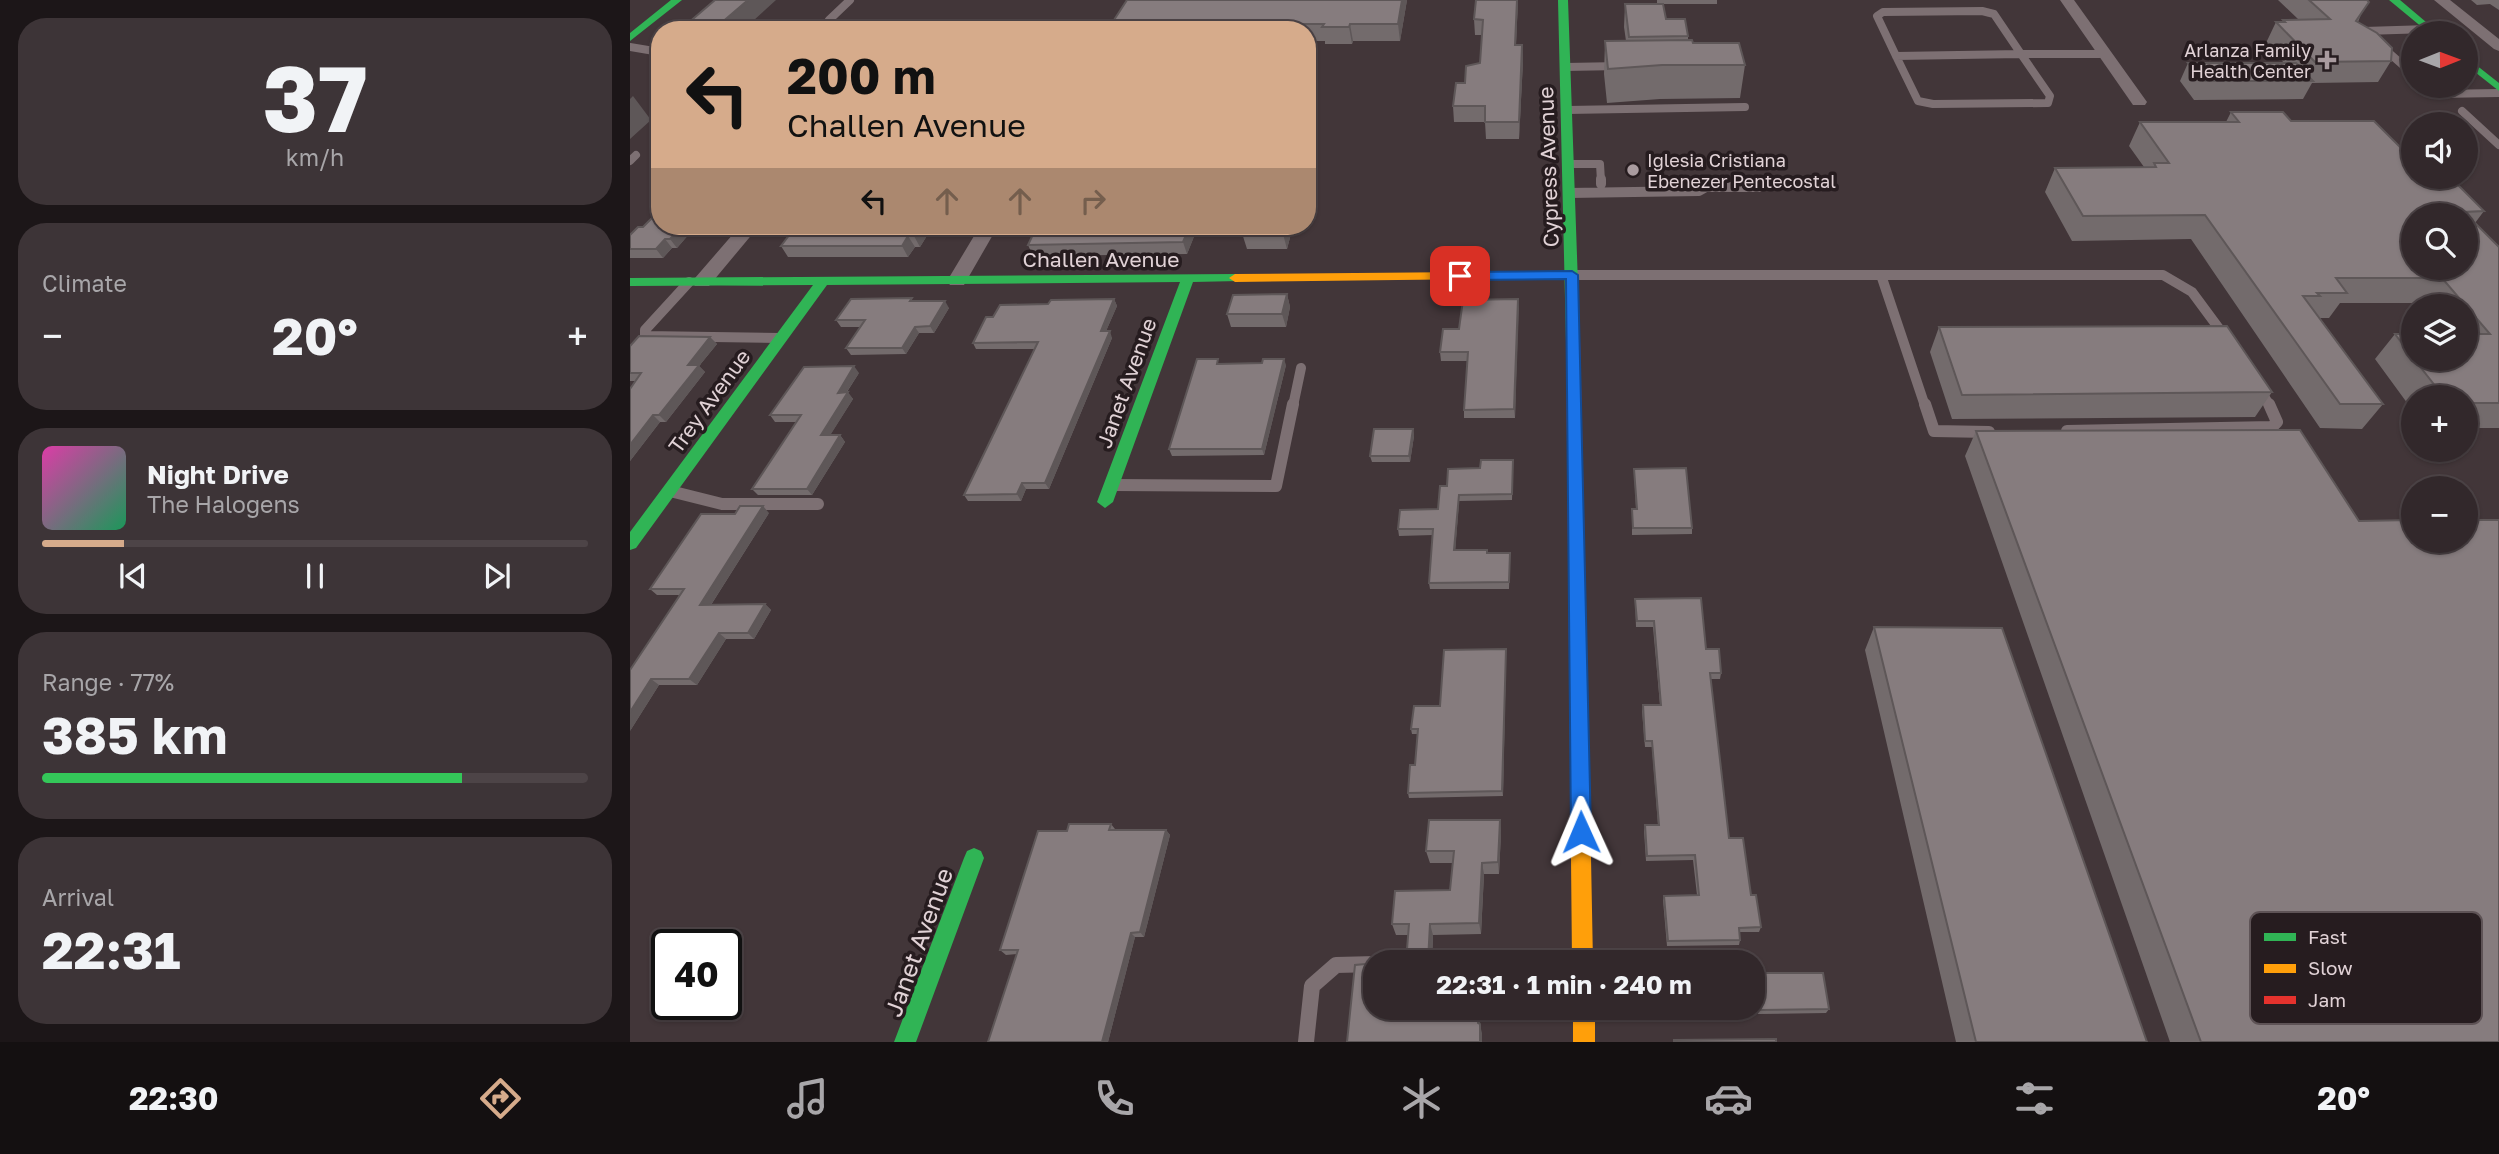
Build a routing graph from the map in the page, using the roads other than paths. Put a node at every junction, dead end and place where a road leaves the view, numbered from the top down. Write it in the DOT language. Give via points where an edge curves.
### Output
graph roads {
  1 [pos="677,0"];
  2 [pos="850,0"];
  3 [pos="1563,0"];
  4 [pos="2067,0"];
  5 [pos="2393,0"];
  6 [pos="2441,0"];
  7 [pos="829,20"];
  8 [pos="651,21"];
  9 [pos="651,21"];
  10 [pos="2419,21"];
  11 [pos="2401,31"];
  12 [pos="2482,33"];
  13 [pos="2499,33"];
  14 [pos="630,38"];
  15 [pos="2499,46"];
  16 [pos="630,47"];
  17 [pos="651,50"];
  18 [pos="2102,54"];
  19 [pos="2022,55"];
  20 [pos="1896,56"];
  21 [pos="2401,63"];
  22 [pos="1625,66"];
  23 [pos="1565,67"];
  24 [pos="2478,70"];
  25 [pos="2499,88"];
  26 [pos="2478,93"];
  27 [pos="2499,93"];
  28 [pos="2138,102"];
  29 [pos="1745,107"];
  30 [pos="1567,110"];
  31 [pos="2462,111"];
  32 [pos="2499,145"];
  33 [pos="1569,164"];
  34 [pos="1601,184"];
  35 [pos="1759,187"];
  36 [pos="1569,193"];
  37 [pos="741,235"];
  38 [pos="984,235"];
  39 [pos="1572,275"];
  40 [pos="1881,275"];
  41 [pos="1187,280"];
  42 [pos="957,281"];
  43 [pos="630,282"];
  44 [pos="695,282"];
  45 [pos="822,282"];
  46 [pos="781,338"];
  47 [pos="2233,348"];
  48 [pos="1301,368"];
  49 [pos="2254,381"];
  50 [pos="2054,431"];
  51 [pos="2000,432"];
  52 [pos="1111,485"];
  53 [pos="669,491"];
  54 [pos="1105,502"];
  55 [pos="818,504"];
  56 [pos="630,544"];
  57 [pos="974,858"];
  58 [pos="1583,950"];
  59 [pos="1363,964"];
  60 [pos="1584,1020"];
  61 [pos="905,1042"];
  62 [pos="1306,1042"];
  63 [pos="1584,1042"];
  1 -- 9 [label="street"];
  2 -- 7 [label="lane"];
  3 -- 23 [label="street, Cypress Avenue"];
  4 -- 18 [label="street"];
  5 -- 10 [label="street"];
  6 -- 12 [label="street"];
  8 -- 14 [label="street"];
  11 -- 21 [label="lane" via="2364,31"];
  12 -- 13 [label="street"];
  12 -- 15 [label="street"];
  16 -- 17 [label="lane"];
  18 -- 19 [label="lane"];
  18 -- 28 [label="street"];
  19 -- 20 [label="lane"];
  19 -- 20 [label="lane" via="1994,13 1884,12 1877,16"];
  19 -- 20 [label="lane" via="2050,96 2048,103 1918,101"];
  22 -- 23 [label="lane"];
  23 -- 30 [label="street, Cypress Avenue"];
  24 -- 25 [label="street"];
  26 -- 27 [label="lane"];
  29 -- 30 [label="lane"];
  30 -- 33 [label="street, Cypress Avenue"];
  31 -- 32 [label="lane"];
  33 -- 34 [label="lane" via="1600,164"];
  33 -- 36 [label="street, Cypress Avenue"];
  35 -- 36 [label="lane"];
  36 -- 39 [label="street, Cypress Avenue"];
  37 -- 44 [label="street"];
  38 -- 42 [label="street"];
  39 -- 40 [label="lane"];
  39 -- 41 [label="street, Challen Avenue"];
  39 -- 58 [label="street, Cypress Avenue"];
  40 -- 47 [label="lane" via="2163,275 2178,280 2205,304"];
  40 -- 51 [label="lane" via="1934,432"];
  41 -- 42 [label="street, Challen Avenue"];
  41 -- 52 [label="street, Janet Avenue"];
  42 -- 45 [label="street, Challen Avenue"];
  43 -- 44 [label="street, Challen Avenue"];
  44 -- 45 [label="street, Challen Avenue"];
  44 -- 46 [label="lane" via="645,330 645,336"];
  45 -- 46 [label="street, Trey Avenue"];
  46 -- 53 [label="street, Trey Avenue"];
  48 -- 52 [label="lane" via="1276,485"];
  49 -- 50 [label="lane" via="2275,414 2277,422 2272,427"];
  52 -- 54 [label="street, Janet Avenue"];
  53 -- 55 [label="lane" via="722,504"];
  53 -- 56 [label="street, Trey Avenue"];
  57 -- 61 [label="street, Janet Avenue"];
  59 -- 62 [label="lane" via="1336,965 1312,986"];
  60 -- 63 [label="street"];
}
